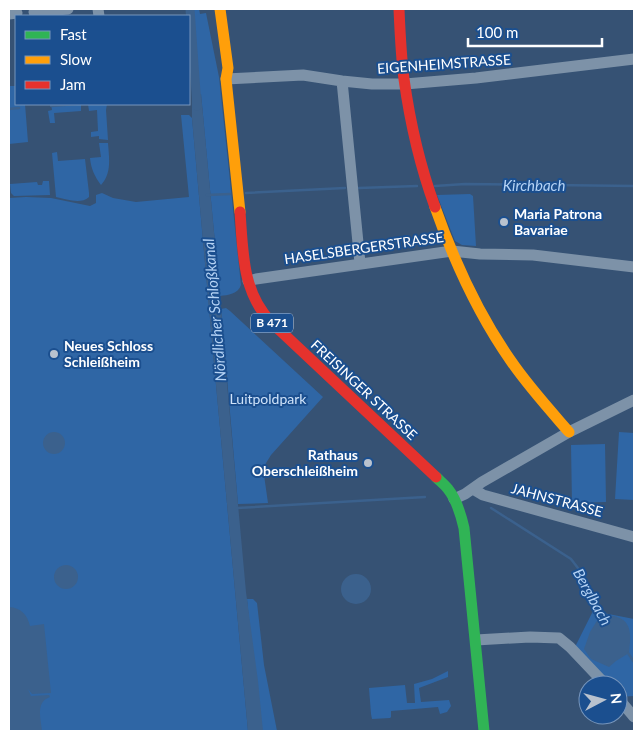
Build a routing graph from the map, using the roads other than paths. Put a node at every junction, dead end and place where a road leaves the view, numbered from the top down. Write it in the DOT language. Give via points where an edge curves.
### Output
graph roads {
  1 [pos="68,9"];
  2 [pos="209,9"];
  3 [pos="220,9"];
  4 [pos="399,9"];
  5 [pos="34,12"];
  6 [pos="634,59"];
  7 [pos="226,79"];
  8 [pos="342,81"];
  9 [pos="405,84"];
  10 [pos="452,251"];
  11 [pos="360,263"];
  12 [pos="634,267"];
  13 [pos="248,281"];
  14 [pos="634,400"];
  15 [pos="569,432"];
  16 [pos="473,490"];
  17 [pos="454,499"];
  18 [pos="634,537"];
  19 [pos="476,640"];
  20 [pos="597,675"];
  21 [pos="484,731"];
  1 -- 5 [label="street"];
  2 -- 7 [label="main road" via="215,45"];
  3 -- 7 [label="main road, FREISINGER STRASSE / B 471" via="228,68"];
  4 -- 9 [label="main road"];
  6 -- 9 [label="street, EIGENHEIMSTRASSE"];
  7 -- 8 [label="street, EIGENHEIMSTRASSE" via="303,74"];
  7 -- 13 [label="main road, FREISINGER STRASSE / B 471"];
  8 -- 9 [label="street, EIGENHEIMSTRASSE"];
  8 -- 11 [label="street"];
  9 -- 10 [label="main road" via="424,176"];
  10 -- 11 [label="street, HASELSBERGERSTRASSE"];
  10 -- 12 [label="street, HASELSBERGERSTRASSE"];
  10 -- 15 [label="main road" via="473,300 503,349"];
  11 -- 13 [label="street, HASELSBERGERSTRASSE"];
  13 -- 17 [label="main road, FREISINGER STRASSE / B 471" via="255,302 271,322 448,489"];
  14 -- 15 [label="street"];
  15 -- 16 [label="street"];
  16 -- 17 [label="street"];
  16 -- 18 [label="street, JAHNSTRASSE"];
  17 -- 19 [label="main road, FREISINGER STRASSE / B 471" via="464,528"];
  19 -- 20 [label="street" via="559,638"];
  19 -- 21 [label="main road, FREISINGER STRASSE / B 471"];
}
